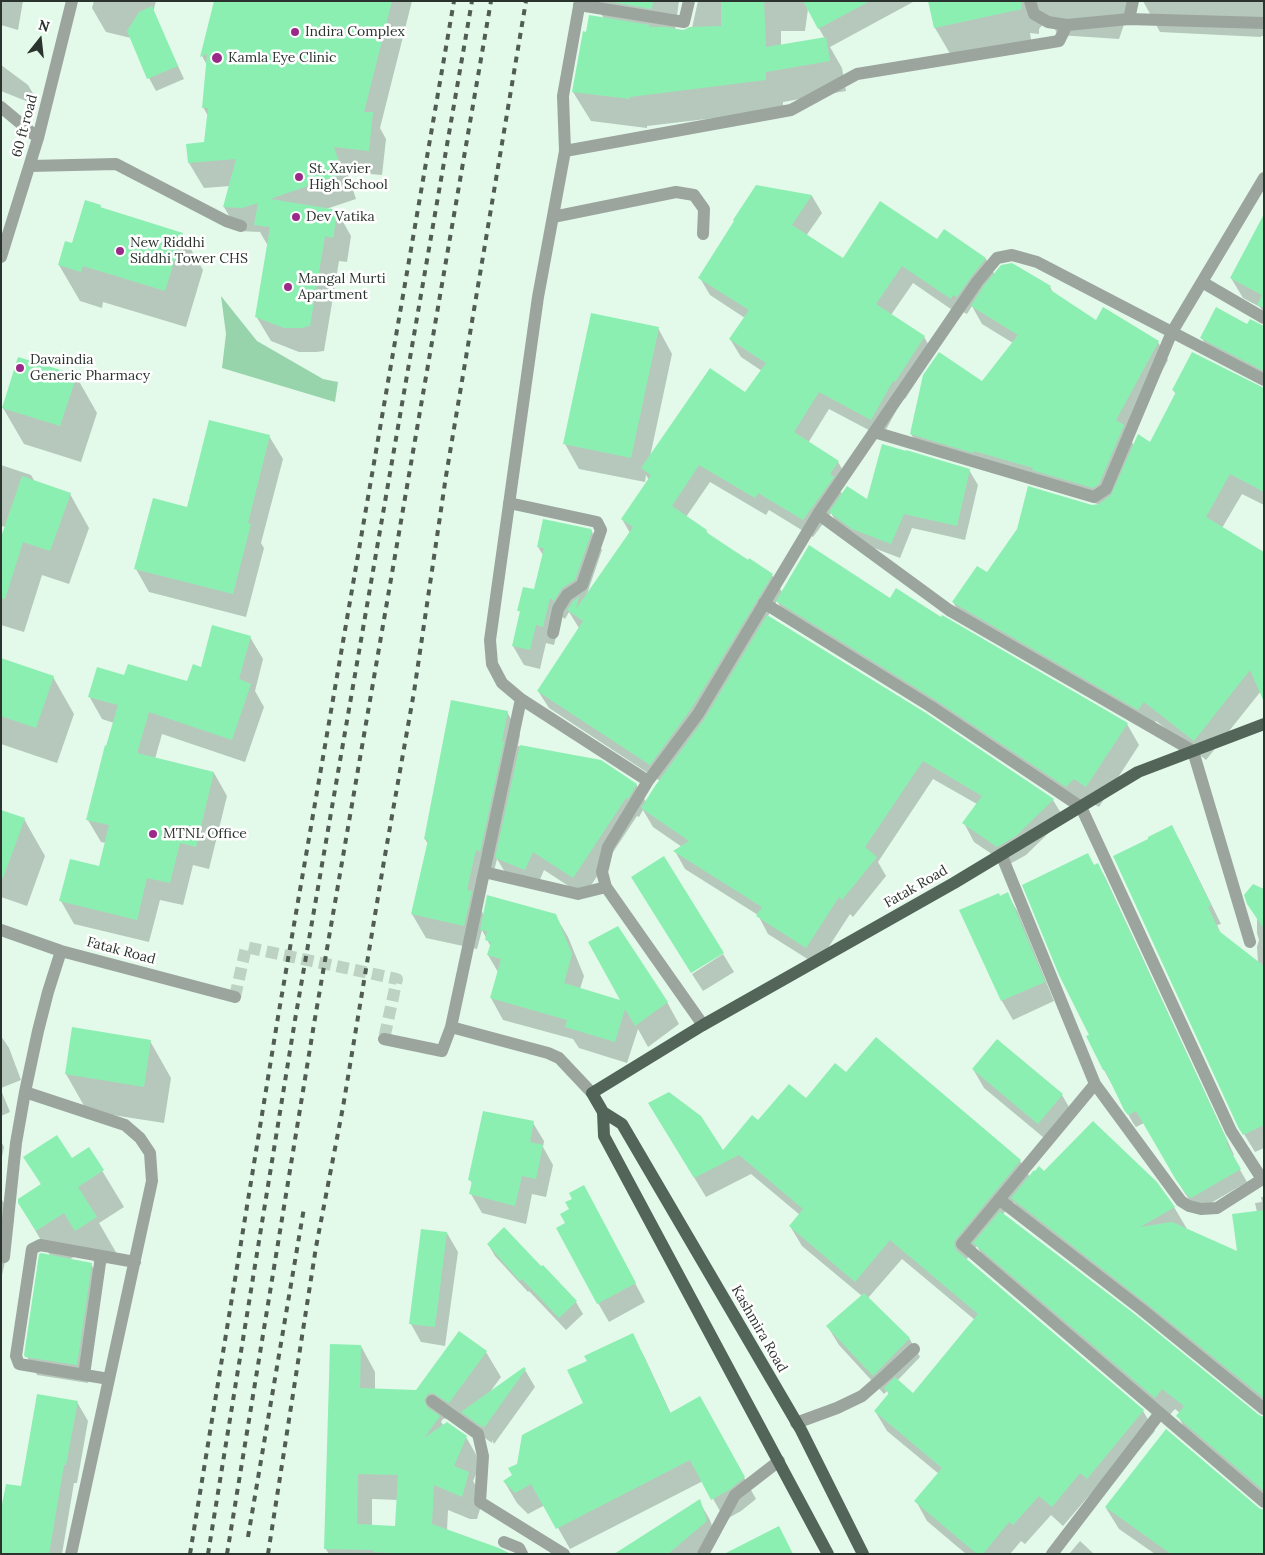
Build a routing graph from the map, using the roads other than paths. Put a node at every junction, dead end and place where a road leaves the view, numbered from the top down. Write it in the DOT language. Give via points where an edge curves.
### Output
graph roads {
  1 [pos="72,1"];
  2 [pos="689,1"];
  3 [pos="1030,1"];
  4 [pos="1133,1"];
  5 [pos="580,3"];
  6 [pos="1129,19"];
  7 [pos="1264,23"];
  8 [pos="1068,25"];
  9 [pos="1,106"];
  10 [pos="38,138"];
  11 [pos="565,151"];
  12 [pos="30,166"];
  13 [pos="1264,178"];
  14 [pos="1260,193"];
  15 [pos="553,217"];
  16 [pos="241,226"];
  17 [pos="704,234"];
  18 [pos="1,257"];
  19 [pos="1202,282"];
  20 [pos="1264,318"];
  21 [pos="1172,332"];
  22 [pos="1264,380"];
  23 [pos="874,432"];
  24 [pos="509,504"];
  25 [pos="818,514"];
  26 [pos="764,603"];
  27 [pos="553,633"];
  28 [pos="521,699"];
  29 [pos="1264,724"];
  30 [pos="1192,751"];
  31 [pos="648,781"];
  32 [pos="1081,806"];
  33 [pos="1001,854"];
  34 [pos="484,872"];
  35 [pos="606,887"];
  36 [pos="1,930"];
  37 [pos="1250,942"];
  38 [pos="61,951"];
  39 [pos="235,997"];
  40 [pos="703,1025"];
  41 [pos="451,1027"];
  42 [pos="384,1039"];
  43 [pos="1095,1084"];
  44 [pos="25,1092"];
  45 [pos="592,1093"];
  46 [pos="603,1112"];
  47 [pos="622,1124"];
  48 [pos="604,1136"];
  49 [pos="1263,1178"];
  50 [pos="1000,1200"];
  51 [pos="3,1251"];
  52 [pos="101,1256"];
  53 [pos="135,1262"];
  54 [pos="914,1349"];
  55 [pos="84,1374"];
  56 [pos="109,1379"];
  57 [pos="432,1401"];
  58 [pos="1264,1409"];
  59 [pos="1160,1413"];
  60 [pos="796,1423"];
  61 [pos="779,1461"];
  62 [pos="1264,1502"];
  63 [pos="504,1542"];
  64 [pos="70,1554"];
  65 [pos="522,1554"];
  66 [pos="564,1554"];
  67 [pos="703,1554"];
  68 [pos="828,1554"];
  69 [pos="863,1554"];
  70 [pos="1052,1554"];
  1 -- 10 [label="street, 60 ft road"];
  2 -- 5 [label="street" via="684,22"];
  3 -- 8 [label="street" via="1034,14 1048,22"];
  4 -- 6 [label="street"];
  5 -- 11 [label="street" via="563,96"];
  6 -- 7 [label="street"];
  6 -- 8 [label="street"];
  8 -- 11 [label="street" via="1059,42 857,74 791,110"];
  9 -- 10 [label="street"];
  10 -- 12 [label="street, 60 ft road"];
  11 -- 15 [label="street"];
  12 -- 16 [label="street" via="116,164"];
  12 -- 18 [label="street, 60 ft road"];
  13 -- 14 [label="street"];
  14 -- 19 [label="street"];
  15 -- 17 [label="street" via="676,192 694,196 704,208"];
  15 -- 24 [label="street" via="538,297"];
  19 -- 20 [label="street"];
  19 -- 21 [label="street"];
  21 -- 22 [label="street"];
  21 -- 23 [label="street" via="1037,262 1012,255 997,258"];
  21 -- 23 [label="street" via="1106,489 1094,497"];
  23 -- 25 [label="street"];
  24 -- 27 [label="street" via="597,522 601,530 582,585 567,595 558,609"];
  24 -- 28 [label="street" via="490,640 492,664 502,682"];
  25 -- 26 [label="street"];
  25 -- 30 [label="street" via="949,610"];
  26 -- 31 [label="street" via="698,714"];
  26 -- 32 [label="street" via="930,706"];
  28 -- 31 [label="street"];
  28 -- 34 [label="street"];
  29 -- 30 [label="main road, Fatak Road"];
  30 -- 32 [label="main road, Fatak Road" via="1138,772"];
  30 -- 37 [label="street"];
  31 -- 35 [label="street" via="608,847 602,872"];
  32 -- 33 [label="main road, Fatak Road"];
  32 -- 49 [label="street" via="1231,1132"];
  33 -- 40 [label="main road, Fatak Road"];
  33 -- 43 [label="street"];
  34 -- 35 [label="street" via="578,894"];
  34 -- 41 [label="street"];
  35 -- 40 [label="street"];
  36 -- 38 [label="street, Fatak Road"];
  38 -- 39 [label="street, Fatak Road"];
  38 -- 44 [label="street" via="45,1002"];
  40 -- 45 [label="main road, Fatak Road"];
  41 -- 42 [label="street" via="442,1051"];
  41 -- 45 [label="street" via="559,1058"];
  43 -- 49 [label="street" via="1181,1201 1189,1206 1217,1208"];
  43 -- 50 [label="street"];
  44 -- 51 [label="street"];
  44 -- 53 [label="street" via="125,1125 140,1138 150,1153 152,1181"];
  45 -- 46 [label="main road"];
  46 -- 47 [label="main road"];
  46 -- 48 [label="main road"];
  47 -- 48 [label="main road"];
  47 -- 60 [label="main road, Kashmira Road"];
  48 -- 61 [label="main road"];
  50 -- 58 [label="street"];
  50 -- 59 [label="street" via="962,1244"];
  52 -- 53 [label="street"];
  52 -- 55 [label="street"];
  52 -- 55 [label="street" via="40,1245 32,1249 16,1356 19,1364"];
  53 -- 56 [label="street"];
  54 -- 60 [label="street" via="862,1396"];
  55 -- 56 [label="street"];
  56 -- 64 [label="street"];
  57 -- 66 [label="street" via="478,1434 483,1456 480,1502"];
  59 -- 62 [label="street"];
  59 -- 70 [label="street"];
  60 -- 69 [label="main road, Kashmira Road"];
  61 -- 67 [label="street" via="735,1495"];
  61 -- 68 [label="main road"];
  63 -- 65 [label="street" via="519,1548"];
}
